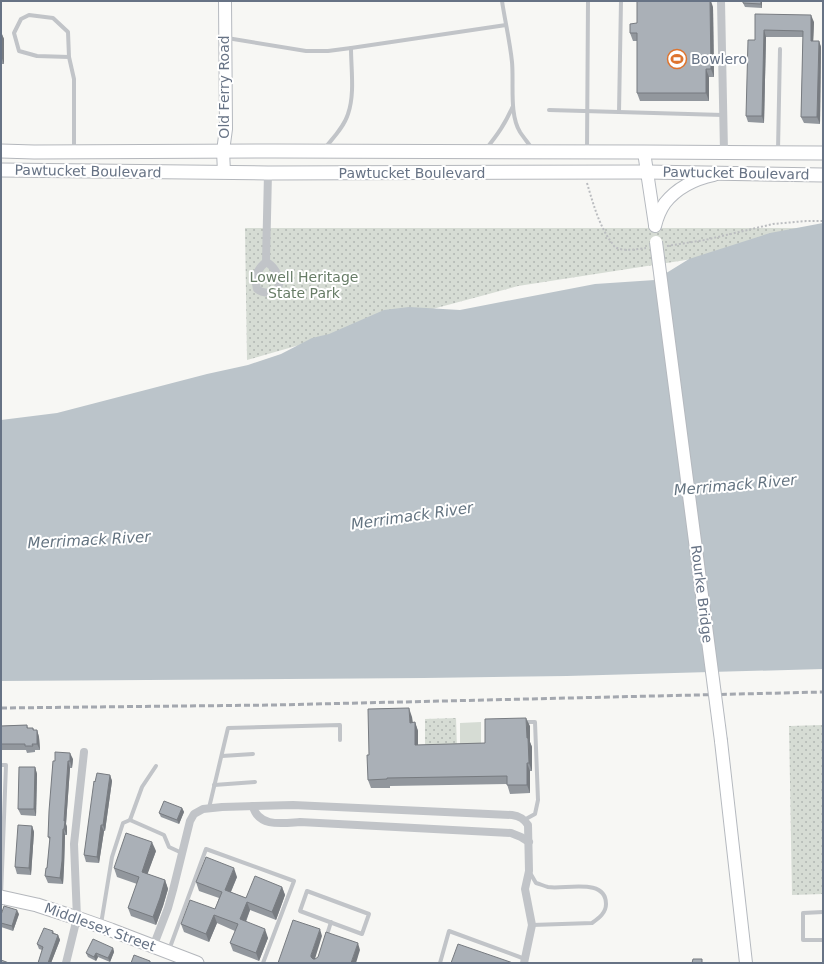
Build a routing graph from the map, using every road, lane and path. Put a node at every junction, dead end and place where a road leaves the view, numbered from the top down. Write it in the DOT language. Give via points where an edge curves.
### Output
graph roads {
  1 [pos="225,1"];
  2 [pos="502,1"];
  3 [pos="588,1"];
  4 [pos="621,1"];
  5 [pos="721,1"];
  6 [pos="506,25"];
  7 [pos="224,37"];
  8 [pos="351,48"];
  9 [pos="780,49"];
  10 [pos="69,57"];
  11 [pos="513,105"];
  12 [pos="549,110"];
  13 [pos="587,111"];
  14 [pos="619,112"];
  15 [pos="723,115"];
  16 [pos="1,151"];
  17 [pos="224,151"];
  18 [pos="322,151"];
  19 [pos="74,152"];
  20 [pos="484,152"];
  21 [pos="534,152"];
  22 [pos="587,152"];
  23 [pos="644,152"];
  24 [pos="724,152"];
  25 [pos="778,152"];
  26 [pos="823,154"];
  27 [pos="1,170"];
  28 [pos="224,172"];
  29 [pos="584,172"];
  30 [pos="647,172"];
  31 [pos="268,173"];
  32 [pos="737,173"];
  33 [pos="823,174"];
  34 [pos="823,221"];
  35 [pos="655,226"];
  36 [pos="654,246"];
  37 [pos="266,262"];
  38 [pos="519,722"];
  39 [pos="340,740"];
  40 [pos="84,752"];
  41 [pos="253,754"];
  42 [pos="222,756"];
  43 [pos="1,765"];
  44 [pos="156,766"];
  45 [pos="255,782"];
  46 [pos="214,785"];
  47 [pos="253,806"];
  48 [pos="208,809"];
  49 [pos="130,820"];
  50 [pos="524,820"];
  51 [pos="2,841"];
  52 [pos="528,842"];
  53 [pos="182,853"];
  54 [pos="529,871"];
  55 [pos="1,897"];
  56 [pos="823,912"];
  57 [pos="77,918"];
  58 [pos="331,922"];
  59 [pos="532,925"];
  60 [pos="100,926"];
  61 [pos="823,940"];
  62 [pos="324,943"];
  63 [pos="153,946"];
  64 [pos="170,956"];
  65 [pos="525,961"];
  66 [pos="66,963"];
  67 [pos="197,963"];
  68 [pos="263,963"];
  69 [pos="440,963"];
  70 [pos="746,963"];
  1 -- 7 [label="main road, Old Ferry Road"];
  2 -- 6 [label="lane"];
  3 -- 13 [label="lane"];
  4 -- 14 [label="lane"];
  5 -- 15 [label="street"];
  6 -- 8 [label="lane"];
  6 -- 11 [label="lane" via="512,62"];
  7 -- 8 [label="lane" via="306,51"];
  7 -- 17 [label="main road, Old Ferry Road"];
  8 -- 18 [label="lane" via="352,99 348,115"];
  9 -- 25 [label="lane"];
  10 -- 10 [label="lane" via="68,32 53,18 29,15 21,19 14,33 19,51 36,56"];
  10 -- 19 [label="lane" via="74,79"];
  11 -- 20 [label="lane" via="500,132"];
  11 -- 21 [label="lane" via="519,132"];
  12 -- 13 [label="lane"];
  13 -- 14 [label="lane"];
  13 -- 22 [label="lane"];
  14 -- 15 [label="lane"];
  15 -- 24 [label="street"];
  16 -- 19 [label="main road, Pawtucket Boulevard"];
  17 -- 18 [label="main road, Pawtucket Boulevard"];
  17 -- 19 [label="main road, Pawtucket Boulevard"];
  17 -- 28 [label="main road, Old Ferry Road"];
  18 -- 20 [label="main road, Pawtucket Boulevard"];
  20 -- 21 [label="main road, Pawtucket Boulevard"];
  21 -- 22 [label="main road, Pawtucket Boulevard"];
  22 -- 23 [label="main road, Pawtucket Boulevard"];
  23 -- 24 [label="main road, Pawtucket Boulevard"];
  23 -- 30 [label="main road, Rourke Bridge"];
  24 -- 25 [label="main road, Pawtucket Boulevard"];
  25 -- 26 [label="main road, Pawtucket Boulevard"];
  27 -- 28 [label="main road, Pawtucket Boulevard"];
  28 -- 31 [label="main road, Pawtucket Boulevard"];
  29 -- 30 [label="main road, Pawtucket Boulevard"];
  29 -- 31 [label="main road, Pawtucket Boulevard"];
  29 -- 36 [label="path" via="600,223 615,246 631,250"];
  30 -- 32 [label="main road, Pawtucket Boulevard"];
  30 -- 35 [label="main road, Rourke Bridge"];
  31 -- 37 [label="street"];
  32 -- 33 [label="main road, Pawtucket Boulevard"];
  32 -- 35 [label="main road, Rourke Bridge" via="692,181 665,203"];
  34 -- 36 [label="path" via="773,224 705,240"];
  35 -- 36 [label="main road, Rourke Bridge"];
  36 -- 70 [label="main road, Rourke Bridge, bridge" via="721,741"];
  38 -- 50 [label="lane" via="535,722 538,800 535,814"];
  39 -- 42 [label="lane" via="340,725 228,728"];
  40 -- 57 [label="street" via="74,844"];
  41 -- 42 [label="lane"];
  42 -- 46 [label="lane"];
  43 -- 51 [label="lane" via="6,766"];
  44 -- 49 [label="lane" via="142,787"];
  45 -- 46 [label="lane"];
  46 -- 48 [label="lane"];
  47 -- 48 [label="street"];
  47 -- 50 [label="street" via="293,804 497,814 518,816"];
  47 -- 52 [label="street" via="259,818 274,823 300,822 511,833"];
  48 -- 53 [label="street" via="194,814"];
  49 -- 53 [label="lane" via="164,835 169,847"];
  49 -- 60 [label="lane" via="123,823 112,857"];
  50 -- 52 [label="street" via="528,825"];
  51 -- 55 [label="lane"];
  52 -- 54 [label="street"];
  53 -- 63 [label="street" via="168,908"];
  54 -- 59 [label="street" via="525,889"];
  54 -- 59 [label="lane" via="536,883 548,887 594,887 605,897 606,905 604,913 592,923"];
  55 -- 57 [label="main road, Middlesex Street"];
  56 -- 61 [label="lane" via="803,913 803,940"];
  57 -- 60 [label="main road, Middlesex Street"];
  57 -- 66 [label="street"];
  58 -- 58 [label="lane" via="362,934 369,914 307,891 300,911"];
  58 -- 62 [label="lane"];
  59 -- 65 [label="street"];
  60 -- 63 [label="main road, Middlesex Street"];
  63 -- 64 [label="main road, Middlesex Street"];
  64 -- 67 [label="main road, Middlesex Street"];
  64 -- 68 [label="lane" via="206,849 294,881"];
  65 -- 69 [label="lane" via="449,931"];
}
